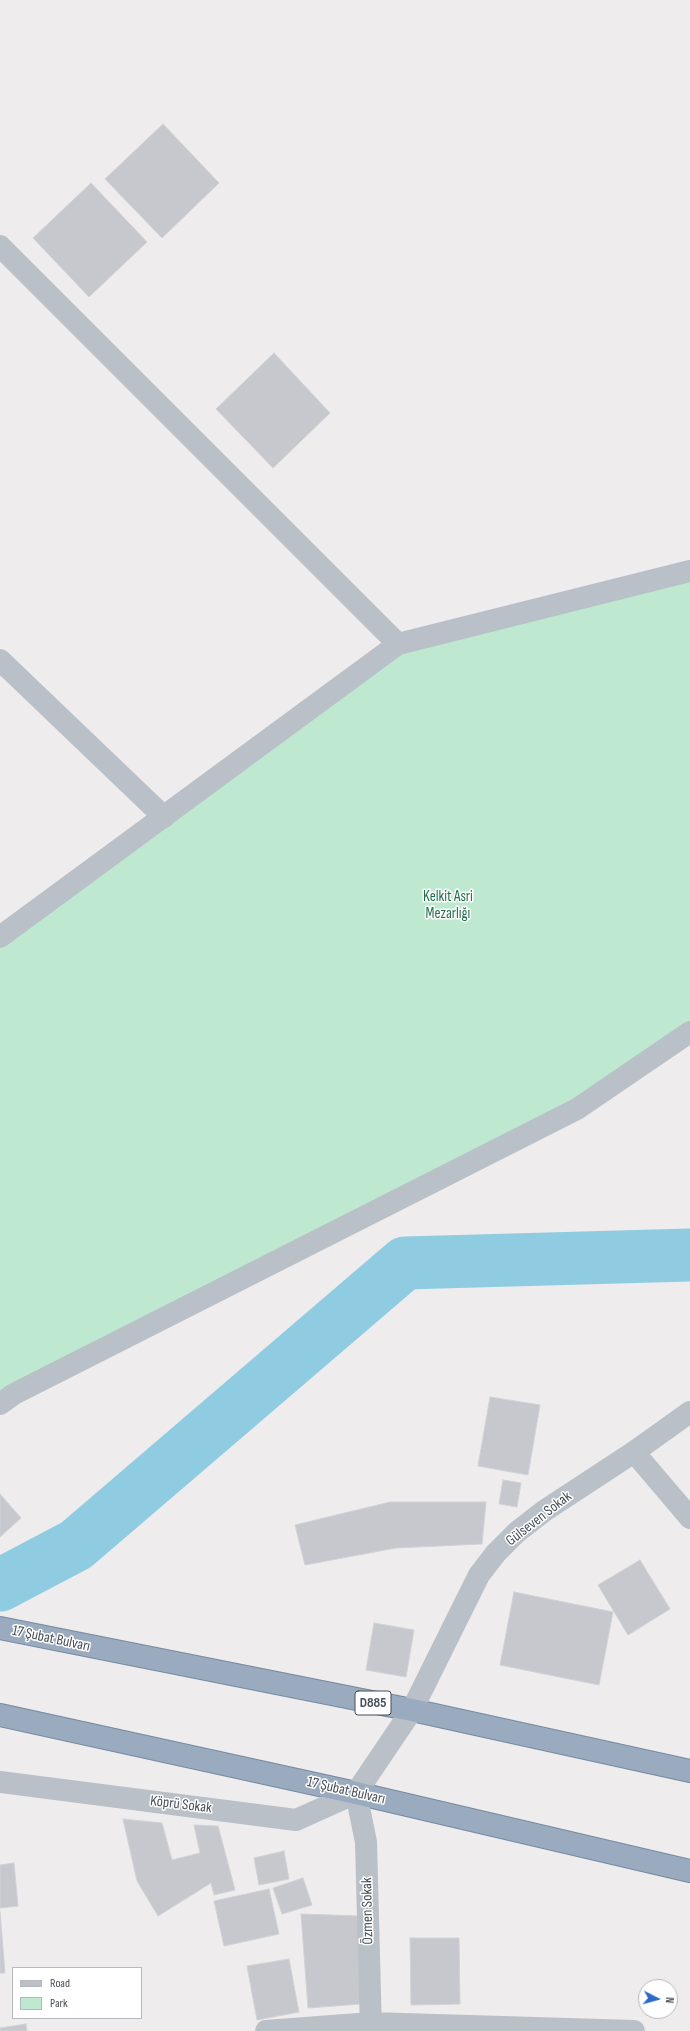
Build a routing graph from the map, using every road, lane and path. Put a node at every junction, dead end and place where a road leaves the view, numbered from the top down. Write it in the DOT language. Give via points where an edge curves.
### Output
graph roads {
  1 [pos="0,246"];
  2 [pos="690,570"];
  3 [pos="398,644"];
  4 [pos="0,660"];
  5 [pos="164,817"];
  6 [pos="0,937"];
  7 [pos="690,1032"];
  8 [pos="0,1404"];
  9 [pos="690,1412"];
  10 [pos="634,1452"];
  11 [pos="690,1518"];
  12 [pos="0,1628"];
  13 [pos="412,1710"];
  14 [pos="0,1715"];
  15 [pos="690,1771"];
  16 [pos="0,1782"];
  17 [pos="356,1793"];
  18 [pos="690,1872"];
  19 [pos="371,2027"];
  20 [pos="266,2031"];
  21 [pos="634,2031"];
  1 -- 3 [label="street"];
  2 -- 3 [label="street"];
  3 -- 5 [label="street"];
  4 -- 5 [label="street"];
  5 -- 6 [label="street"];
  7 -- 8 [label="street" via="577,1109 21,1391"];
  9 -- 10 [label="street, Gülseven Sokak"];
  10 -- 11 [label="street"];
  10 -- 13 [label="street, Gülseven Sokak" via="544,1511 516,1532 496,1553 479,1575"];
  12 -- 13 [label="highway, 17 Şubat Bulvarı / D885"];
  13 -- 15 [label="highway, 17 Şubat Bulvarı / D885"];
  13 -- 17 [label="street, Gülseven Sokak"];
  14 -- 17 [label="highway, 17 Şubat Bulvarı"];
  16 -- 17 [label="street, Köprü Sokak" via="296,1820"];
  17 -- 18 [label="highway, 17 Şubat Bulvarı"];
  17 -- 19 [label="street, Özmen Sokak" via="366,1842"];
  19 -- 20 [label="street"];
  19 -- 21 [label="street"];
}
